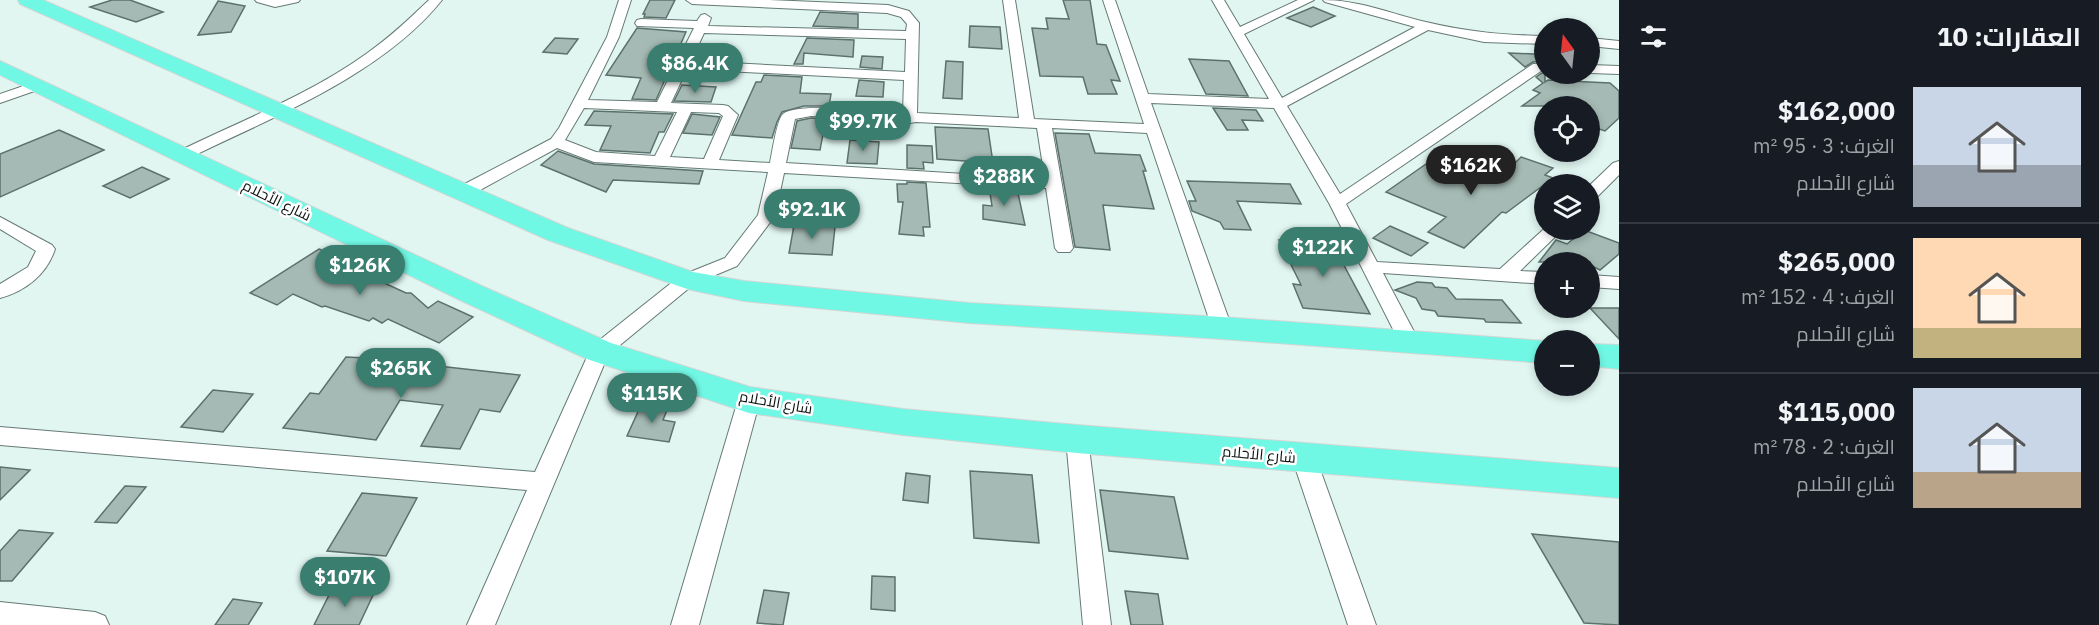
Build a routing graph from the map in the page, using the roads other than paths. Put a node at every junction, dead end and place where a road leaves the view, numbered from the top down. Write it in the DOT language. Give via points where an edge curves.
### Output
graph roads {
  1 [pos="27,0"];
  2 [pos="261,0"];
  3 [pos="294,0"];
  4 [pos="436,0"];
  5 [pos="626,0"];
  6 [pos="692,0"];
  7 [pos="1009,0"];
  8 [pos="1109,0"];
  9 [pos="1218,0"];
  10 [pos="1308,0"];
  11 [pos="1329,0"];
  12 [pos="713,2"];
  13 [pos="641,23"];
  14 [pos="1426,26"];
  15 [pos="701,27"];
  16 [pos="1238,32"];
  17 [pos="912,35"];
  18 [pos="1534,40"];
  19 [pos="1600,43"];
  20 [pos="1619,45"];
  21 [pos="682,65"];
  22 [pos="0,67"];
  23 [pos="1600,69"];
  24 [pos="1534,70"];
  25 [pos="1619,70"];
  26 [pos="911,76"];
  27 [pos="38,85"];
  28 [pos="1143,98"];
  29 [pos="0,99"];
  30 [pos="579,104"];
  31 [pos="1281,104"];
  32 [pos="662,107"];
  33 [pos="686,108"];
  34 [pos="276,110"];
  35 [pos="910,119"];
  36 [pos="1035,124"];
  37 [pos="1154,129"];
  38 [pos="556,142"];
  39 [pos="183,154"];
  40 [pos="660,161"];
  41 [pos="709,164"];
  42 [pos="1619,166"];
  43 [pos="777,168"];
  44 [pos="1054,184"];
  45 [pos="1600,184"];
  46 [pos="463,192"];
  47 [pos="1337,203"];
  48 [pos="0,222"];
  49 [pos="1543,240"];
  50 [pos="1064,248"];
  51 [pos="1371,267"];
  52 [pos="1505,276"];
  53 [pos="1534,277"];
  54 [pos="687,280"];
  55 [pos="1600,282"];
  56 [pos="1619,283"];
  57 [pos="0,292"];
  58 [pos="1222,328"];
  59 [pos="1410,343"];
  60 [pos="599,351"];
  61 [pos="1534,351"];
  62 [pos="1600,356"];
  63 [pos="1619,357"];
  64 [pos="749,400"];
  65 [pos="0,436"];
  66 [pos="1077,439"];
  67 [pos="1304,458"];
  68 [pos="543,482"];
  69 [pos="1619,483"];
  70 [pos="0,614"];
  71 [pos="95,625"];
  72 [pos="481,625"];
  73 [pos="685,625"];
  74 [pos="1097,625"];
  75 [pos="1362,625"];
  1 -- 34 [label="main road"];
  2 -- 3 [label="street"];
  4 -- 34 [label="street" via="361,64"];
  5 -- 30 [label="street" via="613,37"];
  6 -- 12 [label="street"];
  7 -- 36 [label="street"];
  8 -- 28 [label="street"];
  9 -- 16 [label="street"];
  10 -- 16 [label="street"];
  11 -- 14 [label="street"];
  12 -- 15 [label="street"];
  12 -- 17 [label="street" via="888,9 905,14 913,23"];
  13 -- 15 [label="street"];
  14 -- 18 [label="street" via="1484,38"];
  14 -- 31 [label="street"];
  15 -- 17 [label="street"];
  15 -- 21 [label="street"];
  16 -- 31 [label="street"];
  17 -- 26 [label="street"];
  19 -- 20 [label="street"];
  21 -- 26 [label="street"];
  21 -- 32 [label="street"];
  22 -- 27 [label="main road, شارع الأحلام"];
  23 -- 25 [label="street"];
  24 -- 47 [label="street"];
  26 -- 35 [label="street"];
  27 -- 29 [label="street"];
  27 -- 39 [label="main road, شارع الأحلام"];
  28 -- 31 [label="street"];
  28 -- 37 [label="street"];
  30 -- 32 [label="street"];
  30 -- 38 [label="street"];
  31 -- 47 [label="street"];
  32 -- 33 [label="street"];
  33 -- 40 [label="street"];
  33 -- 41 [label="street" via="723,109 731,115"];
  34 -- 39 [label="street"];
  34 -- 46 [label="main road"];
  35 -- 36 [label="street"];
  35 -- 43 [label="street" via="795,113 788,117"];
  36 -- 37 [label="street"];
  36 -- 44 [label="street"];
  37 -- 58 [label="street"];
  38 -- 40 [label="street" via="594,157"];
  38 -- 46 [label="street"];
  39 -- 60 [label="main road, شارع الأحلام"];
  40 -- 41 [label="street"];
  41 -- 43 [label="street"];
  42 -- 45 [label="street"];
  43 -- 44 [label="street"];
  43 -- 54 [label="street" via="766,216 731,262"];
  44 -- 50 [label="street"];
  46 -- 54 [label="main road" via="558,234"];
  47 -- 51 [label="street"];
  48 -- 57 [label="street" via="46,249 34,273"];
  49 -- 52 [label="street"];
  51 -- 52 [label="street"];
  51 -- 59 [label="street"];
  52 -- 53 [label="street"];
  54 -- 58 [label="main road" via="744,291 969,313"];
  54 -- 60 [label="street"];
  55 -- 56 [label="street"];
  58 -- 59 [label="main road"];
  59 -- 61 [label="main road"];
  60 -- 64 [label="main road, شارع الأحلام"];
  60 -- 68 [label="street"];
  62 -- 63 [label="main road"];
  64 -- 66 [label="main road, شارع الأحلام" via="903,422"];
  64 -- 73 [label="street"];
  65 -- 68 [label="street"];
  66 -- 67 [label="main road, شارع الأحلام"];
  66 -- 74 [label="street"];
  67 -- 69 [label="main road, شارع الأحلام"];
  67 -- 75 [label="street"];
  68 -- 72 [label="street"];
  70 -- 71 [label="street"];
}
